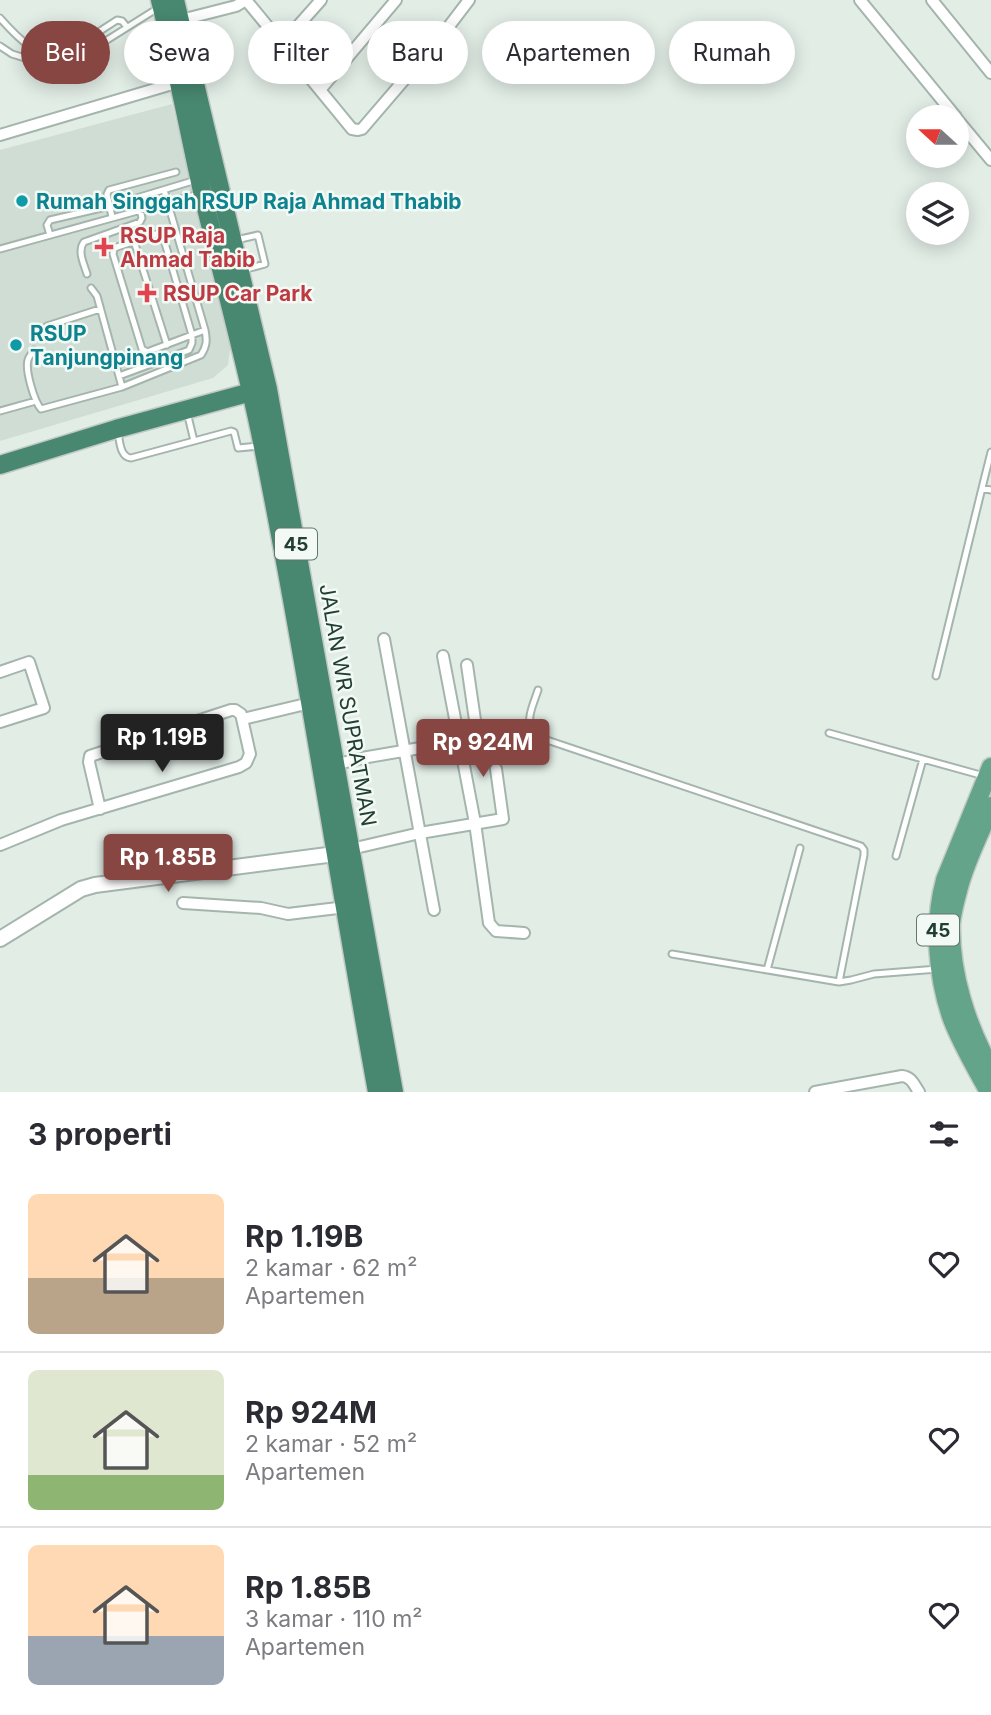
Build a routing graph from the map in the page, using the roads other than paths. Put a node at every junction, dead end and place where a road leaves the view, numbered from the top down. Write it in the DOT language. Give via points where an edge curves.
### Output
graph roads {
  1 [pos="246,0"];
  2 [pos="321,0"];
  3 [pos="396,0"];
  4 [pos="469,0"];
  5 [pos="860,0"];
  6 [pos="932,0"];
  7 [pos="165,2"];
  8 [pos="0,18"];
  9 [pos="181,20"];
  10 [pos="136,21"];
  11 [pos="168,21"];
  12 [pos="263,21"];
  13 [pos="302,21"];
  14 [pos="124,24"];
  15 [pos="124,29"];
  16 [pos="0,46"];
  17 [pos="991,73"];
  18 [pos="172,84"];
  19 [pos="179,84"];
  20 [pos="315,84"];
  21 [pos="320,90"];
  22 [pos="946,105"];
  23 [pos="970,134"];
  24 [pos="0,135"];
  25 [pos="991,160"];
  26 [pos="176,172"];
  27 [pos="201,186"];
  28 [pos="164,190"];
  29 [pos="167,203"];
  30 [pos="110,206"];
  31 [pos="140,209"];
  32 [pos="113,217"];
  33 [pos="175,228"];
  34 [pos="162,233"];
  35 [pos="50,235"];
  36 [pos="134,241"];
  37 [pos="233,241"];
  38 [pos="0,249"];
  39 [pos="240,271"];
  40 [pos="87,274"];
  41 [pos="91,288"];
  42 [pos="100,309"];
  43 [pos="205,330"];
  44 [pos="44,331"];
  45 [pos="192,335"];
  46 [pos="167,345"];
  47 [pos="34,350"];
  48 [pos="119,376"];
  49 [pos="122,387"];
  50 [pos="251,392"];
  51 [pos="36,401"];
  52 [pos="186,409"];
  53 [pos="0,411"];
  54 [pos="116,429"];
  55 [pos="194,441"];
  56 [pos="263,445"];
  57 [pos="991,452"];
  58 [pos="0,465"];
  59 [pos="988,476"];
  60 [pos="982,488"];
  61 [pos="991,490"];
  62 [pos="384,639"];
  63 [pos="443,656"];
  64 [pos="467,665"];
  65 [pos="0,672"];
  66 [pos="936,676"];
  67 [pos="538,690"];
  68 [pos="310,703"];
  69 [pos="243,719"];
  70 [pos="0,722"];
  71 [pos="829,733"];
  72 [pos="460,741"];
  73 [pos="404,750"];
  74 [pos="923,759"];
  75 [pos="329,766"];
  76 [pos="496,769"];
  77 [pos="989,772"];
  78 [pos="991,806"];
  79 [pos="100,809"];
  80 [pos="475,823"];
  81 [pos="420,833"];
  82 [pos="0,845"];
  83 [pos="800,848"];
  84 [pos="343,852"];
  85 [pos="896,856"];
  86 [pos="183,903"];
  87 [pos="346,906"];
  88 [pos="434,911"];
  89 [pos="524,933"];
  90 [pos="0,939"];
  91 [pos="672,954"];
  92 [pos="941,968"];
  93 [pos="767,970"];
  94 [pos="839,982"];
  95 [pos="991,1069"];
  96 [pos="845,1090"];
  97 [pos="377,1092"];
  98 [pos="394,1092"];
  99 [pos="815,1092"];
  100 [pos="919,1092"];
  101 [pos="989,1092"];
  1 -- 9 [label="street"];
  1 -- 12 [label="street"];
  2 -- 13 [label="street"];
  3 -- 21 [label="street"];
  4 -- 21 [label="street" via="362,129 352,129"];
  5 -- 22 [label="street"];
  6 -- 17 [label="street"];
  7 -- 9 [label="highway, JALAN WR SUPRATMAN / 45"];
  7 -- 10 [label="lane"];
  7 -- 11 [label="highway, JALAN WR SUPRATMAN / 45"];
  8 -- 14 [label="lane" via="22,42 60,56 117,20"];
  9 -- 37 [label="highway, JALAN WR SUPRATMAN / 45"];
  15 -- 16 [label="lane" via="61,69"];
  18 -- 24 [label="street"];
  19 -- 27 [label="highway, JALAN WR SUPRATMAN / 45"];
  20 -- 21 [label="street"];
  23 -- 25 [label="street"];
  26 -- 30 [label="lane" via="109,190"];
  27 -- 28 [label="lane"];
  27 -- 29 [label="lane"];
  27 -- 50 [label="highway, JALAN WR SUPRATMAN / 45"];
  28 -- 29 [label="lane"];
  28 -- 30 [label="lane"];
  29 -- 31 [label="lane"];
  29 -- 33 [label="lane"];
  30 -- 32 [label="lane"];
  30 -- 35 [label="lane" via="48,221"];
  31 -- 32 [label="lane"];
  31 -- 40 [label="lane" via="140,222 81,245"];
  32 -- 35 [label="lane"];
  33 -- 34 [label="lane"];
  33 -- 43 [label="lane"];
  34 -- 36 [label="lane"];
  34 -- 45 [label="lane"];
  35 -- 38 [label="lane"];
  36 -- 46 [label="lane"];
  36 -- 46 [label="lane" via="117,247 113,254 142,349 147,352"];
  37 -- 39 [label="highway, JALAN WR SUPRATMAN / 45"];
  37 -- 39 [label="lane" via="258,235 265,264"];
  39 -- 75 [label="highway, JALAN WR SUPRATMAN / 45" via="268,389"];
  41 -- 42 [label="lane"];
  42 -- 44 [label="lane" via="47,326"];
  42 -- 48 [label="lane"];
  43 -- 45 [label="lane"];
  43 -- 49 [label="lane" via="206,348 201,355"];
  45 -- 46 [label="lane"];
  45 -- 48 [label="lane" via="189,350"];
  47 -- 51 [label="lane" via="27,361"];
  48 -- 49 [label="lane"];
  49 -- 51 [label="lane" via="43,409"];
  50 -- 52 [label="highway"];
  50 -- 56 [label="highway, JALAN WR SUPRATMAN / 45"];
  51 -- 53 [label="lane"];
  52 -- 54 [label="highway"];
  52 -- 55 [label="lane"];
  54 -- 55 [label="lane" via="126,458"];
  54 -- 58 [label="highway"];
  55 -- 56 [label="lane" via="231,431 238,448"];
  56 -- 68 [label="highway, JALAN WR SUPRATMAN / 45"];
  57 -- 59 [label="lane"];
  59 -- 60 [label="lane"];
  60 -- 61 [label="lane"];
  60 -- 66 [label="lane"];
  62 -- 73 [label="street"];
  63 -- 72 [label="street"];
  64 -- 72 [label="street" via="477,734"];
  65 -- 70 [label="street" via="29,662 44,708"];
  67 -- 94 [label="lane" via="530,726 541,738 861,846 864,855"];
  68 -- 69 [label="street"];
  68 -- 75 [label="highway, JALAN WR SUPRATMAN / 45"];
  69 -- 79 [label="street" via="250,754 246,763"];
  69 -- 79 [label="street" via="231,710 90,757"];
  71 -- 74 [label="lane"];
  72 -- 73 [label="street"];
  72 -- 80 [label="street"];
  73 -- 75 [label="street"];
  73 -- 81 [label="street"];
  74 -- 77 [label="lane"];
  74 -- 85 [label="lane"];
  75 -- 84 [label="highway, JALAN WR SUPRATMAN / 45"];
  76 -- 80 [label="street" via="503,819"];
  77 -- 92 [label="main road, 45" via="940,900"];
  78 -- 95 [label="main road, 45" via="959,885 951,922 961,995 976,1042"];
  79 -- 82 [label="street"];
  80 -- 81 [label="street"];
  80 -- 89 [label="street" via="489,923 496,931"];
  81 -- 84 [label="street"];
  81 -- 88 [label="street"];
  83 -- 93 [label="lane"];
  84 -- 87 [label="highway, JALAN WR SUPRATMAN / 45"];
  84 -- 90 [label="street" via="95,885"];
  84 -- 98 [label="highway, JALAN WR SUPRATMAN / 45"];
  86 -- 87 [label="street" via="288,914"];
  87 -- 97 [label="highway, JALAN WR SUPRATMAN / 45"];
  91 -- 93 [label="lane"];
  92 -- 94 [label="lane"];
  92 -- 101 [label="main road, 45" via="953,1020"];
  93 -- 94 [label="lane"];
  96 -- 99 [label="street"];
  96 -- 100 [label="street" via="902,1076 912,1080"];
}
